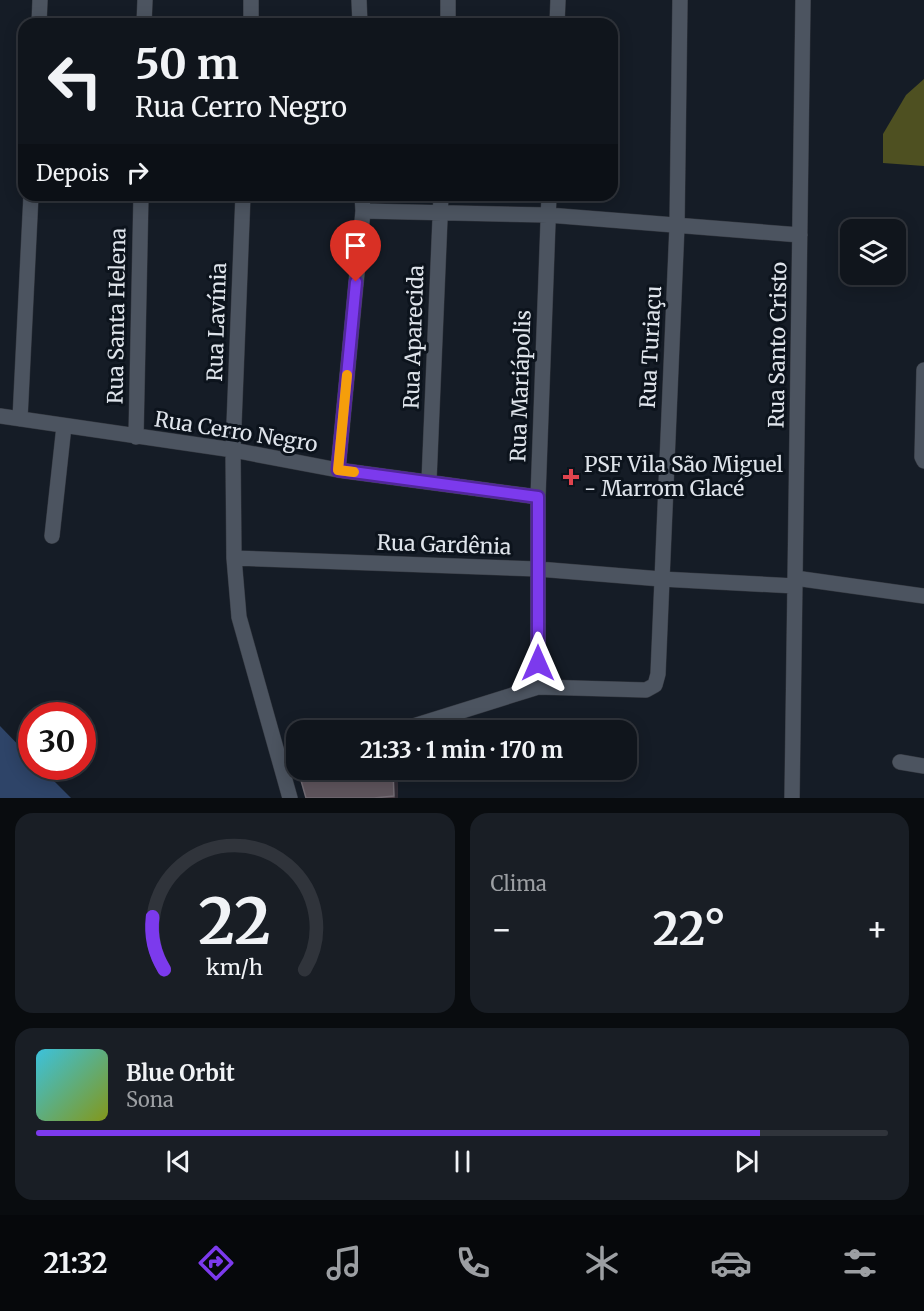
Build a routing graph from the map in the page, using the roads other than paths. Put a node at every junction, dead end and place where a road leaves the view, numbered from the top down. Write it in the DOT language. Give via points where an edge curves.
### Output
graph roads {
  1 [pos="40,0"];
  2 [pos="145,0"];
  3 [pos="251,0"];
  4 [pos="359,0"];
  5 [pos="448,0"];
  6 [pos="558,0"];
  7 [pos="680,0"];
  8 [pos="803,0"];
  9 [pos="39,18"];
  10 [pos="144,18"];
  11 [pos="250,18"];
  12 [pos="360,18"];
  13 [pos="448,18"];
  14 [pos="557,18"];
  15 [pos="31,201"];
  16 [pos="141,201"];
  17 [pos="243,201"];
  18 [pos="362,201"];
  19 [pos="441,201"];
  20 [pos="549,201"];
  21 [pos="363,211"];
  22 [pos="440,214"];
  23 [pos="548,215"];
  24 [pos="677,226"];
  25 [pos="801,235"];
  26 [pos="924,370"];
  27 [pos="0,416"];
  28 [pos="20,418"];
  29 [pos="64,426"];
  30 [pos="136,437"];
  31 [pos="232,450"];
  32 [pos="923,459"];
  33 [pos="338,470"];
  34 [pos="429,481"];
  35 [pos="538,497"];
  36 [pos="52,536"];
  37 [pos="234,558"];
  38 [pos="538,569"];
  39 [pos="661,579"];
  40 [pos="795,582"];
  41 [pos="924,596"];
  42 [pos="538,687"];
  43 [pos="433,720"];
  44 [pos="900,762"];
  45 [pos="924,766"];
  46 [pos="286,768"];
  47 [pos="282,769"];
  48 [pos="290,798"];
  49 [pos="792,798"];
  1 -- 9 [label="street"];
  2 -- 10 [label="street"];
  3 -- 11 [label="street"];
  4 -- 12 [label="street"];
  5 -- 13 [label="street"];
  6 -- 14 [label="street"];
  7 -- 24 [label="street, Rua Turiaçu"];
  8 -- 25 [label="street, Rua Santo Cristo"];
  15 -- 28 [label="street"];
  16 -- 30 [label="street, Rua Santa Helena"];
  17 -- 31 [label="street, Rua Lavínia"];
  18 -- 21 [label="street"];
  19 -- 22 [label="street, Rua Aparecida"];
  20 -- 23 [label="street, Rua Mariápolis"];
  21 -- 22 [label="street"];
  21 -- 33 [label="street"];
  22 -- 23 [label="street"];
  22 -- 34 [label="street, Rua Aparecida"];
  23 -- 24 [label="street"];
  23 -- 35 [label="street, Rua Mariápolis"];
  24 -- 25 [label="street"];
  24 -- 39 [label="street, Rua Turiaçu"];
  25 -- 40 [label="street, Rua Santo Cristo"];
  26 -- 32 [label="street"];
  27 -- 28 [label="street, Rua Cerro Negro"];
  28 -- 29 [label="street, Rua Cerro Negro"];
  29 -- 30 [label="street, Rua Cerro Negro"];
  29 -- 36 [label="street"];
  30 -- 31 [label="street, Rua Cerro Negro"];
  31 -- 33 [label="street, Rua Cerro Negro"];
  31 -- 37 [label="street, Rua Lavínia"];
  33 -- 34 [label="street, Rua Cerro Negro"];
  34 -- 35 [label="street, Rua Cerro Negro"];
  35 -- 38 [label="street, Rua Mariápolis"];
  37 -- 38 [label="street, Rua Gardênia"];
  37 -- 47 [label="street, Rua Lavínia" via="239,617"];
  38 -- 39 [label="street, Rua Gardênia"];
  38 -- 42 [label="street, Rua Mariápolis"];
  39 -- 40 [label="street, Rua Gardênia"];
  39 -- 42 [label="street, Rua Turiaçu" via="655,685 646,690"];
  40 -- 41 [label="street, Rua Gardênia"];
  40 -- 49 [label="street, Rua Santo Cristo"];
  42 -- 43 [label="street"];
  44 -- 45 [label="street"];
  46 -- 47 [label="street"];
  47 -- 48 [label="street, Rua Lavínia"];
}
